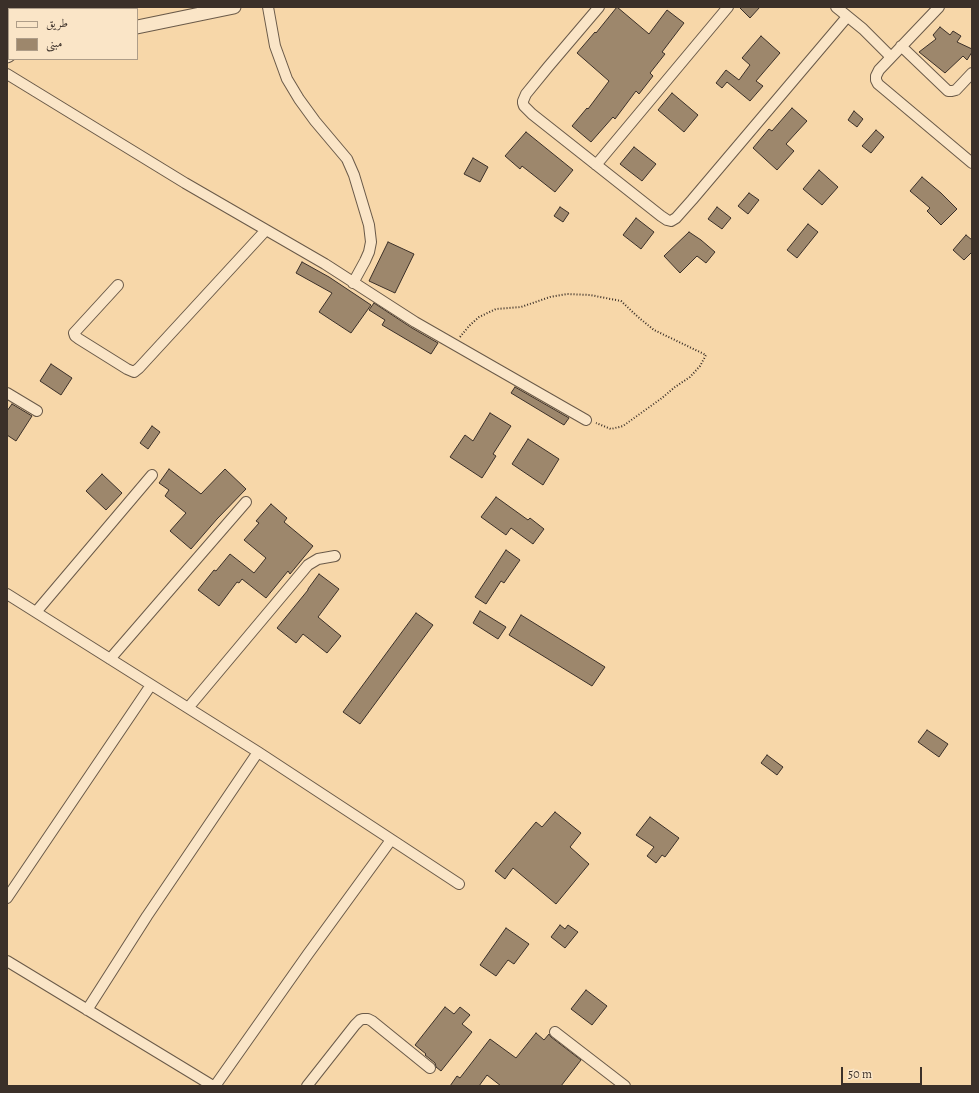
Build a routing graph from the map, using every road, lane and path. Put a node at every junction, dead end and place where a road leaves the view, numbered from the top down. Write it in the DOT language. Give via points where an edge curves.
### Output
graph roads {
  1 [pos="234,7"];
  2 [pos="268,7"];
  3 [pos="599,7"];
  4 [pos="728,7"];
  5 [pos="836,7"];
  6 [pos="939,7"];
  7 [pos="847,17"];
  8 [pos="138,27"];
  9 [pos="901,46"];
  10 [pos="891,57"];
  11 [pos="972,73"];
  12 [pos="7,74"];
  13 [pos="972,163"];
  14 [pos="596,165"];
  15 [pos="266,230"];
  16 [pos="353,283"];
  17 [pos="118,285"];
  18 [pos="454,344"];
  19 [pos="7,393"];
  20 [pos="37,411"];
  21 [pos="586,420"];
  22 [pos="152,475"];
  23 [pos="246,502"];
  24 [pos="335,556"];
  25 [pos="7,594"];
  26 [pos="36,612"];
  27 [pos="110,659"];
  28 [pos="151,685"];
  29 [pos="188,708"];
  30 [pos="258,752"];
  31 [pos="391,840"];
  32 [pos="460,884"];
  33 [pos="7,898"];
  34 [pos="7,961"];
  35 [pos="87,1010"];
  36 [pos="555,1032"];
  37 [pos="430,1068"];
  38 [pos="214,1086"];
  39 [pos="307,1086"];
  40 [pos="625,1086"];
  1 -- 8 [label="street"];
  2 -- 16 [label="street" via="275,46 288,79 315,121 347,159 354,174 369,225 370,242 366,261"];
  3 -- 14 [label="street" via="548,66 523,101 524,106 532,114"];
  4 -- 14 [label="street"];
  5 -- 7 [label="street"];
  6 -- 9 [label="street"];
  7 -- 10 [label="street"];
  7 -- 14 [label="street" via="673,221 665,219"];
  9 -- 10 [label="street"];
  9 -- 11 [label="street" via="948,90 956,90"];
  10 -- 13 [label="street" via="877,74 878,84"];
  12 -- 15 [label="street"];
  15 -- 16 [label="street"];
  15 -- 17 [label="street" via="134,372 79,339 74,333"];
  16 -- 18 [label="street"];
  18 -- 21 [label="street"];
  18 -- 21 [label="path" via="479,317 496,309 521,307 567,294 590,295 621,301 654,330 706,355 690,377 623,426 611,429"];
  19 -- 20 [label="street"];
  22 -- 26 [label="street"];
  23 -- 27 [label="street"];
  24 -- 29 [label="street" via="318,559 308,565"];
  25 -- 26 [label="street"];
  26 -- 27 [label="street"];
  27 -- 28 [label="street"];
  28 -- 29 [label="street"];
  28 -- 33 [label="street"];
  29 -- 30 [label="street"];
  30 -- 31 [label="street"];
  30 -- 35 [label="street"];
  31 -- 32 [label="street"];
  31 -- 38 [label="street"];
  34 -- 35 [label="street"];
  35 -- 38 [label="street"];
  36 -- 40 [label="street"];
  37 -- 39 [label="street" via="366,1018 355,1025"];
}
